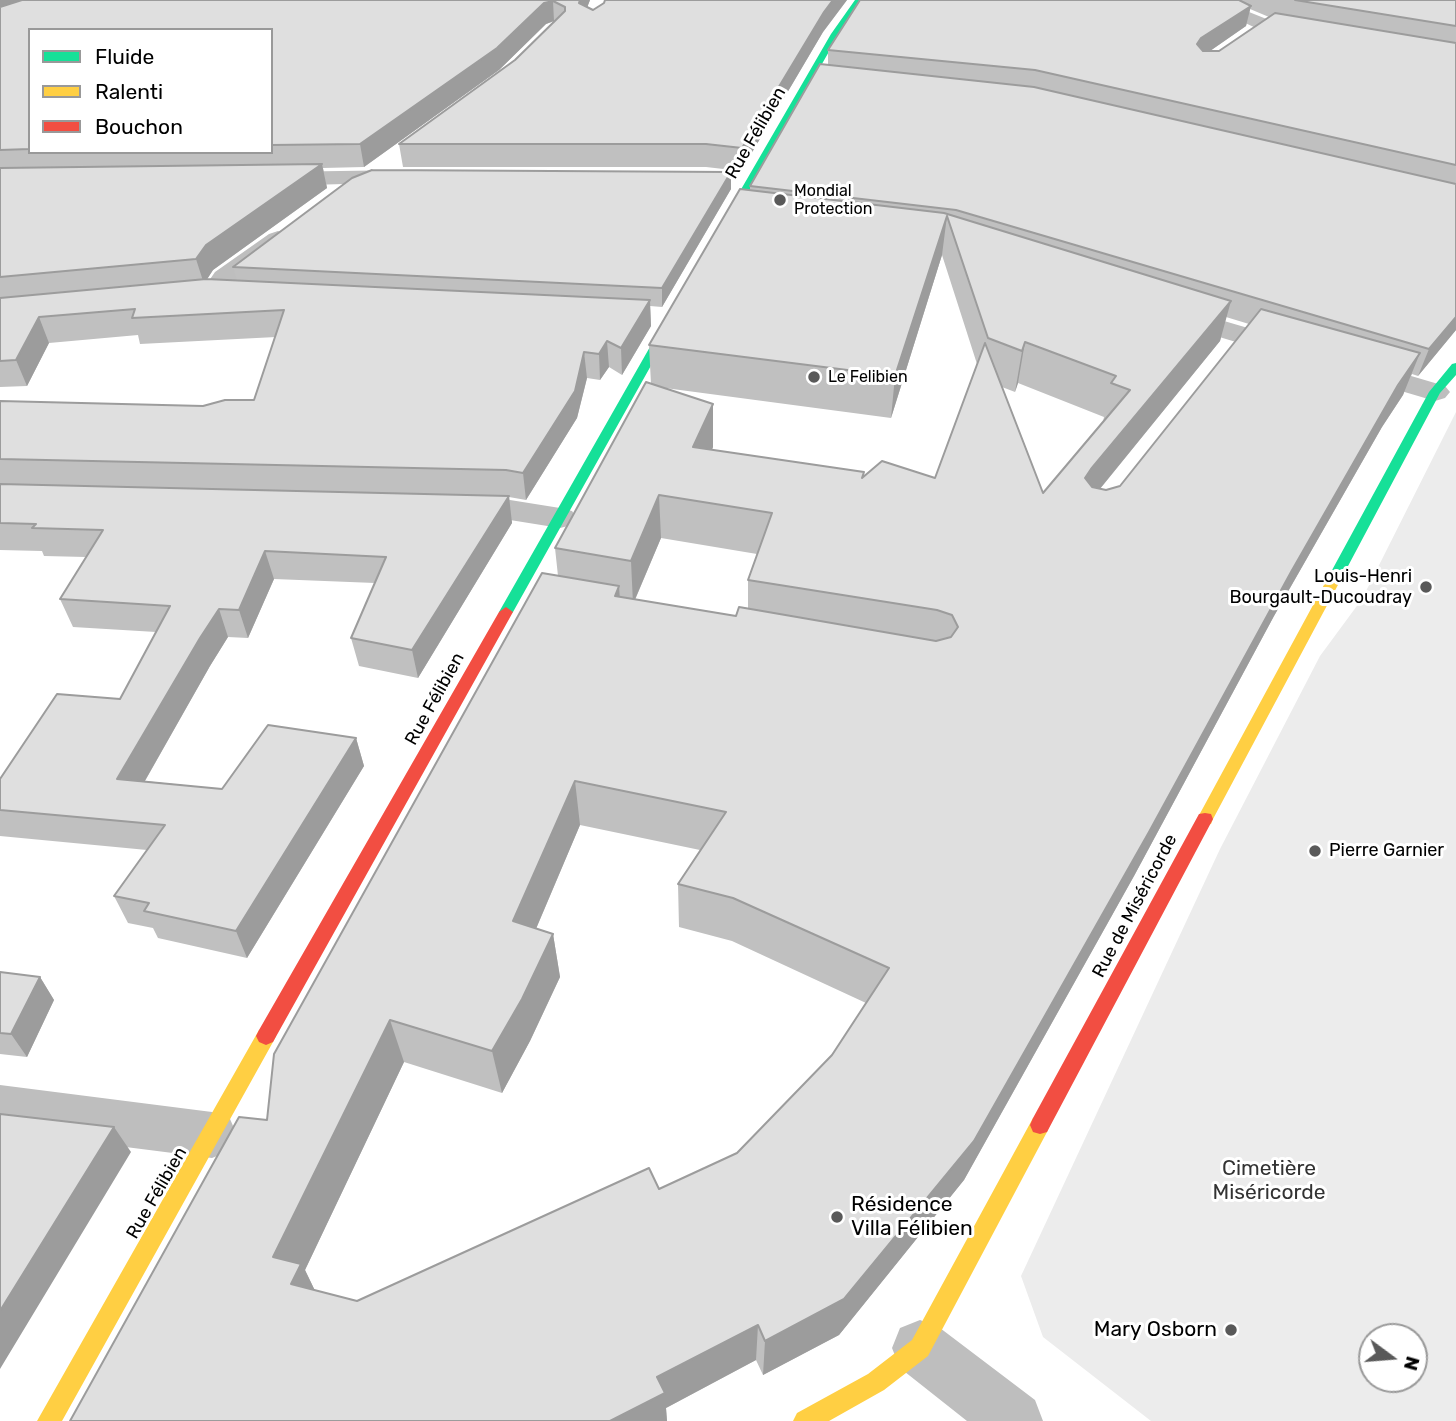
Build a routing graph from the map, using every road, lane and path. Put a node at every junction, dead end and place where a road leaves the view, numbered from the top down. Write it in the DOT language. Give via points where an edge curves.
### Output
graph roads {
  1 [pos="859,0"];
  2 [pos="1224,0"];
  3 [pos="1265,25"];
  4 [pos="1333,36"];
  5 [pos="1245,38"];
  6 [pos="396,158"];
  7 [pos="371,177"];
  8 [pos="425,177"];
  9 [pos="247,180"];
  10 [pos="324,205"];
  11 [pos="730,217"];
  12 [pos="758,220"];
  13 [pos="302,221"];
  14 [pos="710,251"];
  15 [pos="248,295"];
  16 [pos="678,307"];
  17 [pos="1151,307"];
  18 [pos="640,314"];
  19 [pos="1456,367"];
  20 [pos="1436,393"];
  21 [pos="427,508"];
  22 [pos="559,517"];
  23 [pos="0,1108"];
  24 [pos="212,1135"];
  25 [pos="920,1348"];
  26 [pos="49,1421"];
  27 [pos="805,1421"];
  28 [pos="1014,1421"];
  1 -- 11 [label="street, Rue Félibien" via="835,34 819,79 740,180"];
  2 -- 3 [label="street" via="1241,16"];
  3 -- 4 [label="street"];
  3 -- 5 [label="street"];
  6 -- 7 [label="street"];
  7 -- 8 [label="street"];
  7 -- 9 [label="street"];
  7 -- 10 [label="street"];
  11 -- 12 [label="street"];
  11 -- 14 [label="street, Rue Félibien"];
  13 -- 15 [label="street" via="202,295"];
  16 -- 18 [label="street"];
  16 -- 22 [label="street, Rue Félibien"];
  17 -- 20 [label="street" via="1233,346 1326,360"];
  19 -- 20 [label="street, Rue de Miséricorde"];
  20 -- 25 [label="street, Rue de Miséricorde"];
  21 -- 22 [label="street" via="510,510"];
  22 -- 24 [label="street, Rue Félibien" via="530,601"];
  23 -- 24 [label="street"];
  24 -- 26 [label="street, Rue Félibien"];
  25 -- 27 [label="street, Rue de Miséricorde" via="876,1382"];
  25 -- 28 [label="street"];
}
